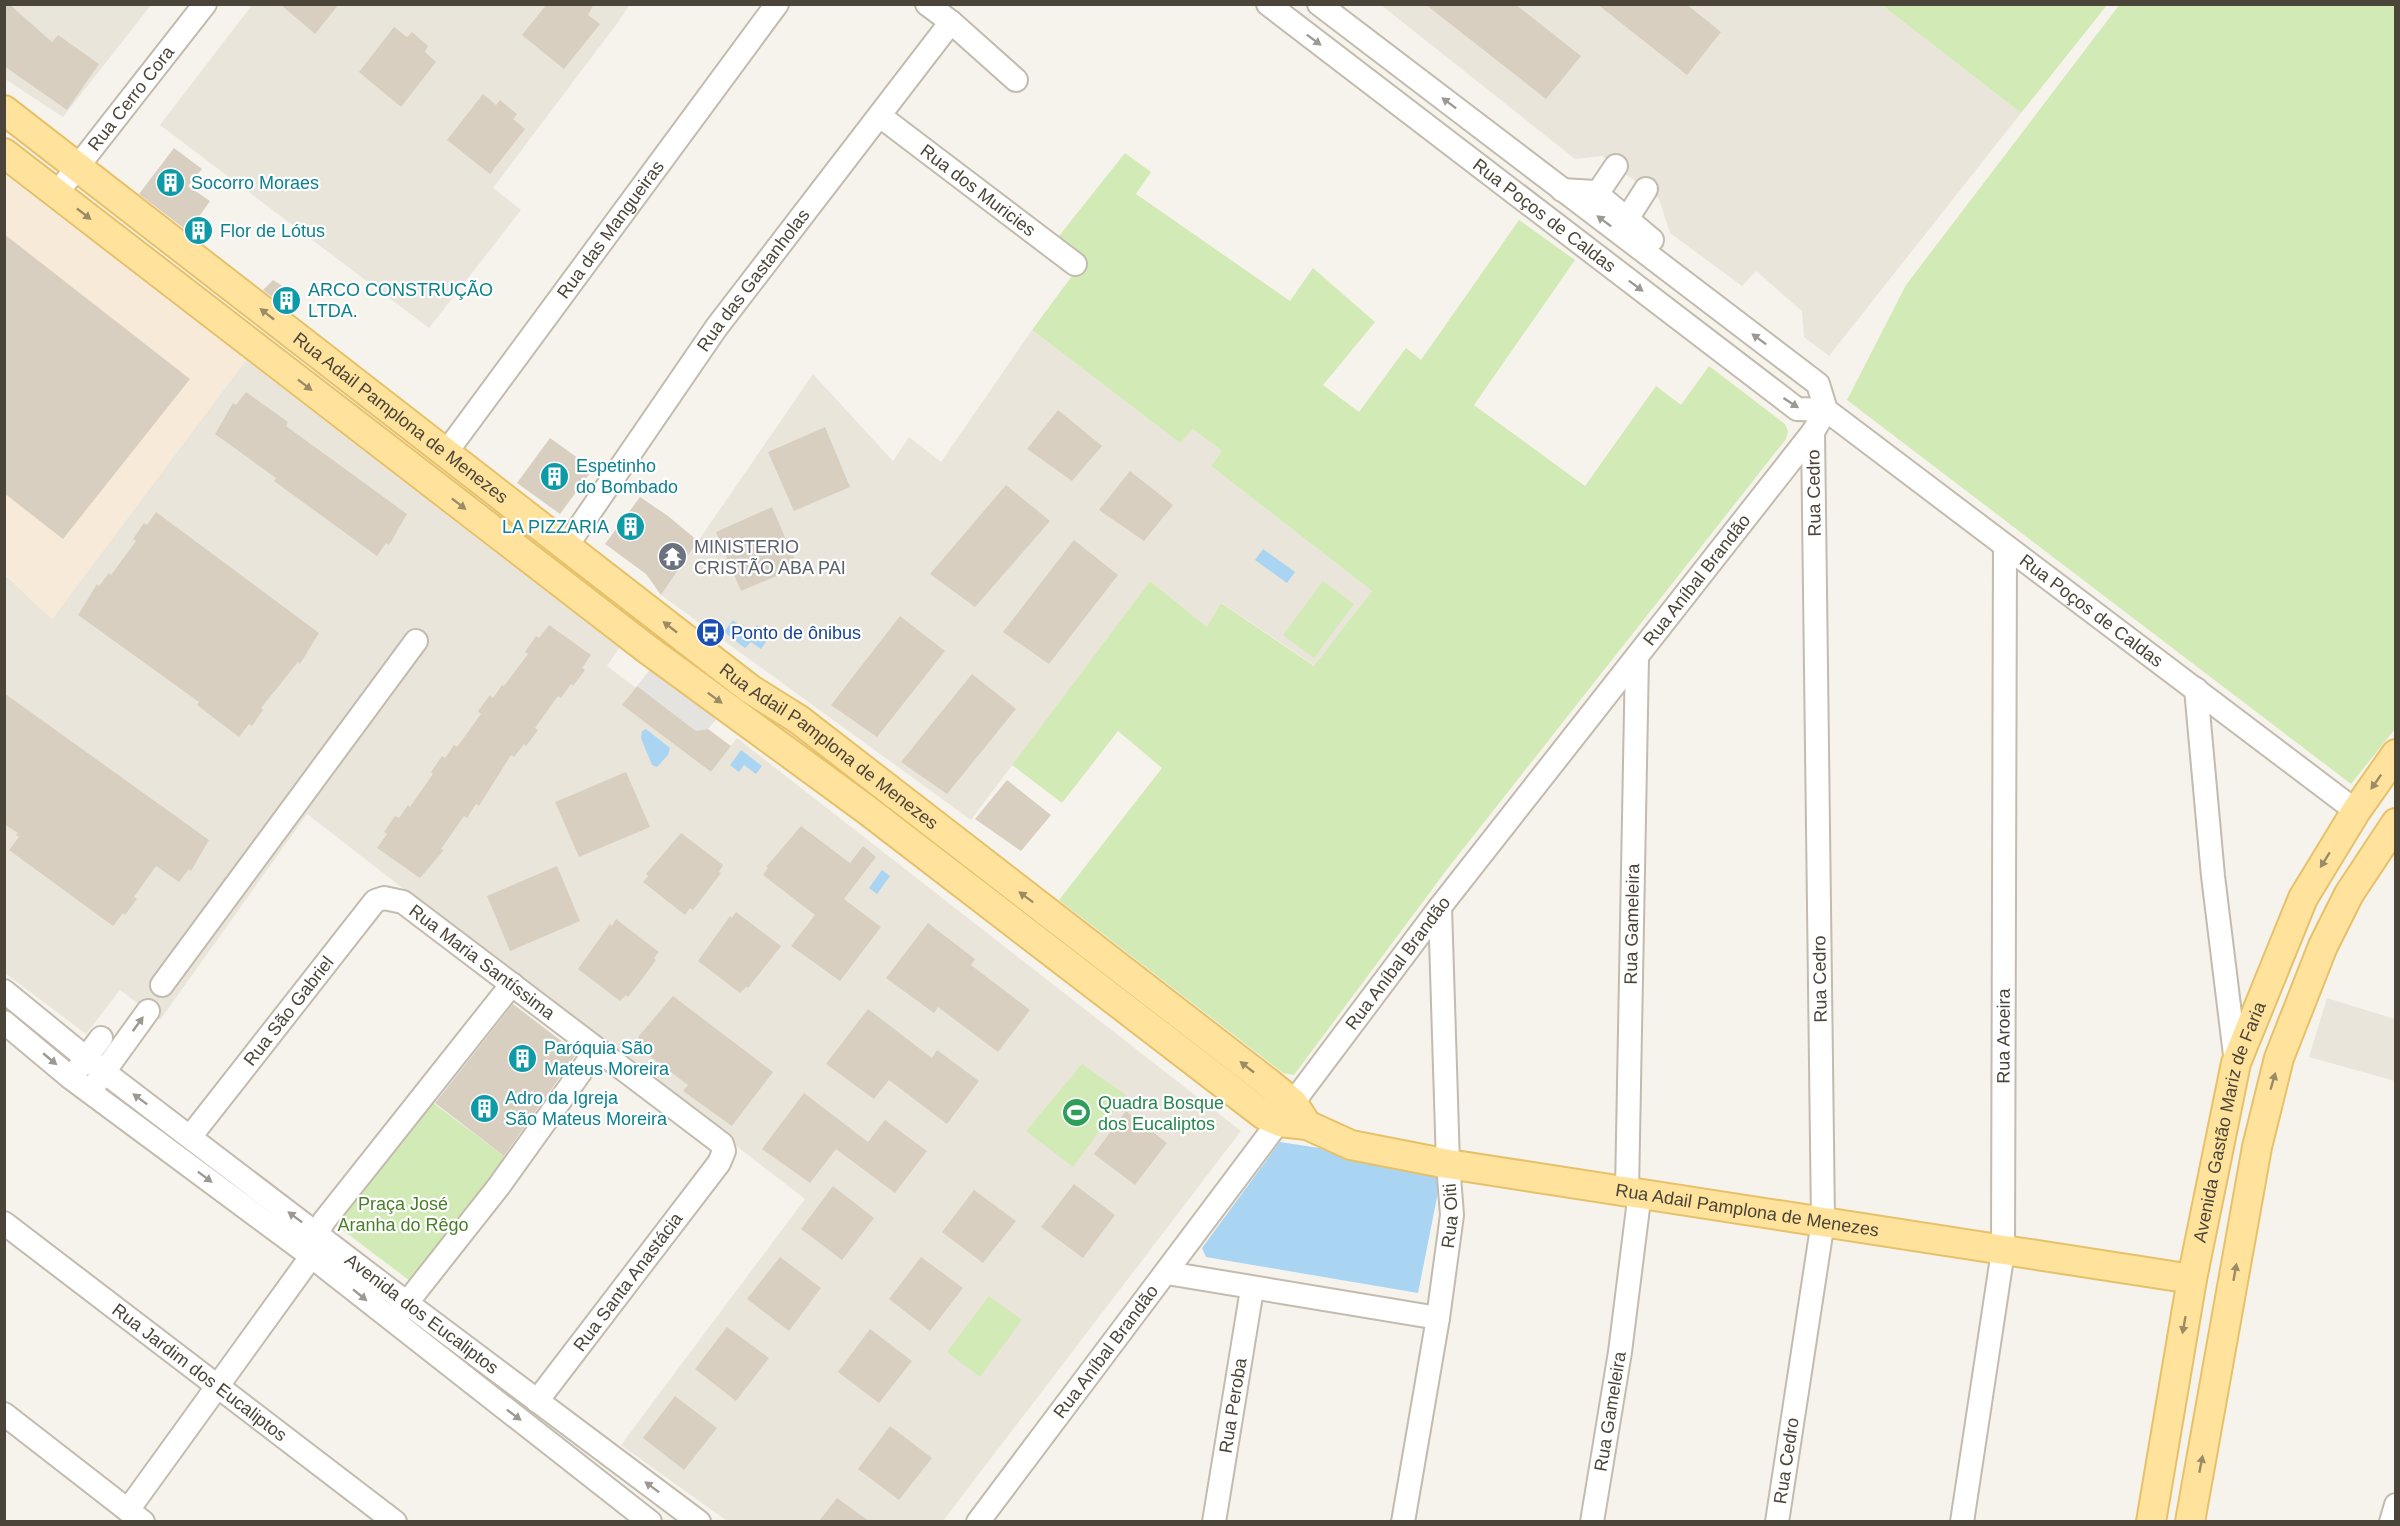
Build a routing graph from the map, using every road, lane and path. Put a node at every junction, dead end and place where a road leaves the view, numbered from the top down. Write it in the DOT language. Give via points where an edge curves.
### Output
graph roads {
  1 [pos="205,4"];
  2 [pos="777,4"];
  3 [pos="927,4"];
  4 [pos="1268,4"];
  5 [pos="1319,4"];
  6 [pos="951,22"];
  7 [pos="1016,80"];
  8 [pos="4,110"];
  9 [pos="880,116"];
  10 [pos="4,153"];
  11 [pos="1616,165"];
  12 [pos="79,166"];
  13 [pos="1646,189"];
  14 [pos="1562,190"];
  15 [pos="57,193"];
  16 [pos="1597,194"];
  17 [pos="1627,219"];
  18 [pos="1075,264"];
  19 [pos="1682,280"];
  20 [pos="1826,410"];
  21 [pos="1813,432"];
  22 [pos="445,454"];
  23 [pos="507,540"];
  24 [pos="561,543"];
  25 [pos="2005,546"];
  26 [pos="564,585"];
  27 [pos="617,586"];
  28 [pos="416,642"];
  29 [pos="1637,657"];
  30 [pos="2196,689"];
  31 [pos="2396,754"];
  32 [pos="884,786"];
  33 [pos="867,810"];
  34 [pos="2356,810"];
  35 [pos="2392,837"];
  36 [pos="394,899"];
  37 [pos="1440,907"];
  38 [pos="1013,922"];
  39 [pos="1061,924"];
  40 [pos="1071,967"];
  41 [pos="1120,969"];
  42 [pos="512,984"];
  43 [pos="162,985"];
  44 [pos="4,991"];
  45 [pos="148,1011"];
  46 [pos="4,1022"];
  47 [pos="101,1038"];
  48 [pos="597,1049"];
  49 [pos="86,1058"];
  50 [pos="2236,1062"];
  51 [pos="104,1072"];
  52 [pos="71,1078"];
  53 [pos="90,1092"];
  54 [pos="1293,1117"];
  55 [pos="190,1137"];
  56 [pos="719,1162"];
  57 [pos="1448,1164"];
  58 [pos="1633,1191"];
  59 [pos="1823,1221"];
  60 [pos="4,1223"];
  61 [pos="317,1233"];
  62 [pos="2003,1251"];
  63 [pos="311,1256"];
  64 [pos="1167,1273"];
  65 [pos="2192,1279"];
  66 [pos="1252,1289"];
  67 [pos="407,1303"];
  68 [pos="1438,1318"];
  69 [pos="392,1322"];
  70 [pos="220,1385"];
  71 [pos="545,1407"];
  72 [pos="4,1414"];
  73 [pos="537,1432"];
  74 [pos="2396,1505"];
  75 [pos="135,1516"];
  76 [pos="395,1521"];
  77 [pos="650,1521"];
  78 [pos="699,1521"];
  79 [pos="978,1521"];
  80 [pos="1214,1521"];
  81 [pos="1403,1521"];
  82 [pos="1592,1521"];
  83 [pos="1777,1521"];
  84 [pos="1962,1521"];
  85 [pos="2151,1521"];
  86 [pos="2190,1521"];
  87 [pos="2391,1521"];
  1 -- 12 [label="street, Rua Cerro Cora"];
  2 -- 22 [label="street, Rua das Mangueiras"];
  3 -- 6 [label="street"];
  4 -- 20 [label="street, Rua Poços de Caldas, one-way" via="1797,409"];
  14 -- 5 [label="street, Rua Poços de Caldas, one-way"];
  6 -- 7 [label="street"];
  6 -- 9 [label="street, Rua das Gastanholas"];
  8 -- 12 [label="main road, Rua Adail Pamplona de Menezes"];
  9 -- 18 [label="street, Rua dos Muricies"];
  9 -- 24 [label="street, Rua das Gastanholas" via="716,328"];
  10 -- 15 [label="main road, Rua Adail Pamplona de Menezes"];
  11 -- 16 [label="street"];
  12 -- 15 [label="street, Rua Cerro Cora"];
  22 -- 12 [label="main road, Rua Adail Pamplona de Menezes, one-way"];
  13 -- 17 [label="street"];
  14 -- 16 [label="street"];
  19 -- 14 [label="street, Rua Poços de Caldas, one-way"];
  15 -- 23 [label="main road, Rua Adail Pamplona de Menezes, one-way"];
  16 -- 17 [label="street"];
  17 -- 19 [label="street" via="1676,259"];
  20 -- 19 [label="street, Rua Poços de Caldas, one-way" via="1818,384"];
  20 -- 21 [label="street, Rua Aníbal Brandão"];
  20 -- 25 [label="street, Rua Poços de Caldas"];
  21 -- 29 [label="street, Rua Aníbal Brandão"];
  21 -- 59 [label="street, Rua Cedro"];
  22 -- 24 [label="main road, Rua Adail Pamplona de Menezes"];
  23 -- 24 [label="main road" via="516,539 540,553"];
  23 -- 26 [label="main road, Rua Adail Pamplona de Menezes"];
  24 -- 27 [label="main road, Rua Adail Pamplona de Menezes"];
  25 -- 30 [label="street, Rua Poços de Caldas"];
  25 -- 62 [label="street, Rua Aroeira"];
  26 -- 27 [label="main road" via="580,572 605,585"];
  26 -- 33 [label="main road, Rua Adail Pamplona de Menezes, one-way" via="811,781"];
  32 -- 27 [label="main road, Rua Adail Pamplona de Menezes, one-way"];
  28 -- 43 [label="street"];
  29 -- 37 [label="street, Rua Aníbal Brandão"];
  29 -- 58 [label="street, Rua Gameleira"];
  30 -- 34 [label="street, Rua Poços de Caldas"];
  30 -- 50 [label="street" via="2213,876"];
  31 -- 34 [label="main road, Avenida Gastão Mariz de Faria, one-way"];
  32 -- 33 [label="main road"];
  39 -- 32 [label="main road, Rua Adail Pamplona de Menezes, one-way"];
  33 -- 38 [label="main road, Rua Adail Pamplona de Menezes"];
  34 -- 50 [label="main road, Avenida Gastão Mariz de Faria, one-way" via="2291,922"];
  86 -- 35 [label="main road, Avenida Gastão Mariz de Faria, one-way" via="2257,1146 2279,1058 2322,946 2349,894"];
  36 -- 42 [label="street, Rua Maria Santíssima"];
  36 -- 55 [label="street, Rua São Gabriel" via="375,901 363,915"];
  37 -- 54 [label="street, Rua Aníbal Brandão"];
  37 -- 57 [label="street, Rua Oiti"];
  38 -- 39 [label="main road" via="1025,922 1043,936"];
  38 -- 40 [label="main road, Rua Adail Pamplona de Menezes"];
  39 -- 41 [label="main road, Rua Adail Pamplona de Menezes"];
  40 -- 41 [label="main road" via="1086,955 1111,969"];
  40 -- 54 [label="main road, Rua Adail Pamplona de Menezes" via="1264,1115"];
  54 -- 41 [label="main road, Rua Adail Pamplona de Menezes, one-way"];
  42 -- 48 [label="street, Rua Maria Santíssima"];
  42 -- 61 [label="street"];
  44 -- 49 [label="street, Avenida dos Eucaliptos"];
  51 -- 45 [label="street, one-way"];
  46 -- 52 [label="street, Avenida dos Eucaliptos, one-way"];
  47 -- 49 [label="street"];
  48 -- 56 [label="street, Rua Maria Santíssima" via="722,1144 724,1155"];
  48 -- 67 [label="street" via="499,1186"];
  49 -- 51 [label="street, Avenida dos Eucaliptos"];
  49 -- 52 [label="street"];
  50 -- 65 [label="main road, Avenida Gastão Mariz de Faria"];
  51 -- 53 [label="street"];
  55 -- 51 [label="street, Avenida dos Eucaliptos, one-way"];
  52 -- 53 [label="street, Avenida dos Eucaliptos"];
  53 -- 63 [label="street, Avenida dos Eucaliptos, one-way"];
  54 -- 57 [label="main road, Rua Adail Pamplona de Menezes" via="1351,1145"];
  54 -- 64 [label="street, Rua Aníbal Brandão"];
  61 -- 55 [label="street, Avenida dos Eucaliptos, one-way"];
  56 -- 71 [label="street, Rua Santa Anastácia"];
  57 -- 58 [label="main road, Rua Adail Pamplona de Menezes"];
  57 -- 68 [label="street, Rua Oiti" via="1452,1215"];
  58 -- 59 [label="main road, Rua Adail Pamplona de Menezes"];
  58 -- 82 [label="street, Rua Gameleira" via="1620,1352"];
  59 -- 62 [label="main road, Rua Adail Pamplona de Menezes"];
  59 -- 83 [label="street, Rua Cedro"];
  60 -- 70 [label="street, Rua Jardim dos Eucaliptos"];
  61 -- 63 [label="street"];
  61 -- 67 [label="street, Avenida dos Eucaliptos"];
  62 -- 65 [label="main road, Rua Adail Pamplona de Menezes"];
  62 -- 84 [label="street, Rua Aroeira"];
  63 -- 69 [label="street, Avenida dos Eucaliptos, one-way"];
  63 -- 70 [label="street"];
  64 -- 66 [label="street"];
  64 -- 79 [label="street, Rua Aníbal Brandão"];
  65 -- 85 [label="main road, Avenida Gastão Mariz de Faria, one-way"];
  66 -- 68 [label="street"];
  66 -- 80 [label="street, Rua Peroba"];
  67 -- 69 [label="street"];
  67 -- 71 [label="street, Avenida dos Eucaliptos"];
  68 -- 81 [label="street, Rua Oiti"];
  69 -- 73 [label="street, Avenida dos Eucaliptos, one-way"];
  70 -- 75 [label="street"];
  70 -- 76 [label="street, Rua Jardim dos Eucaliptos"];
  71 -- 73 [label="street, Rua Santa Anastácia"];
  78 -- 71 [label="street, Avenida dos Eucaliptos, one-way"];
  72 -- 75 [label="street"];
  73 -- 77 [label="street, Avenida dos Eucaliptos"];
  74 -- 87 [label="street"];
}
